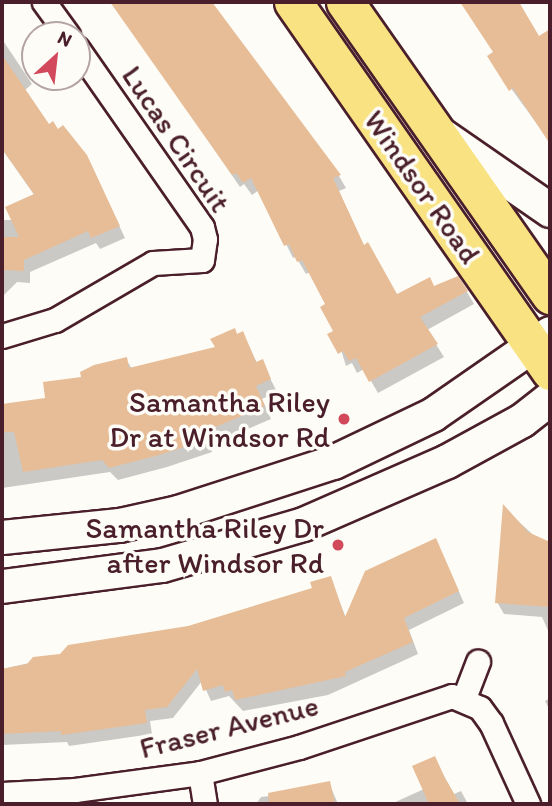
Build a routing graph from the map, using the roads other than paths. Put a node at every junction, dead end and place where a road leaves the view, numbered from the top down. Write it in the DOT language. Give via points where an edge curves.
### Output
graph roads {
  1 [pos="44,2"];
  2 [pos="293,2"];
  3 [pos="345,2"];
  4 [pos="58,21"];
  5 [pos="91,68"];
  6 [pos="435,130"];
  7 [pos="550,210"];
  8 [pos="550,295"];
  9 [pos="2,337"];
  10 [pos="544,350"];
  11 [pos="550,398"];
  12 [pos="2,537"];
  13 [pos="2,586"];
  14 [pos="478,662"];
  15 [pos="464,698"];
  16 [pos="200,772"];
  17 [pos="2,794"];
  18 [pos="205,804"];
  19 [pos="528,804"];
  1 -- 4 [label="street"];
  2 -- 10 [label="main road, Windsor Road"];
  3 -- 6 [label="main road, Windsor Road"];
  5 -- 9 [label="street, Lucas Circuit" via="202,228 202,260 153,263 55,320"];
  6 -- 7 [label="main road"];
  6 -- 8 [label="main road, Windsor Road"];
  10 -- 12 [label="main road" via="433,414 286,480 229,499 119,524"];
  11 -- 13 [label="main road" via="522,420 447,461 303,524 162,565"];
  14 -- 15 [label="street"];
  15 -- 16 [label="street, Fraser Avenue" via="437,699 299,747"];
  15 -- 19 [label="street" via="480,708 491,723"];
  16 -- 17 [label="street, Fraser Avenue" via="75,790"];
  16 -- 18 [label="street"];
}
